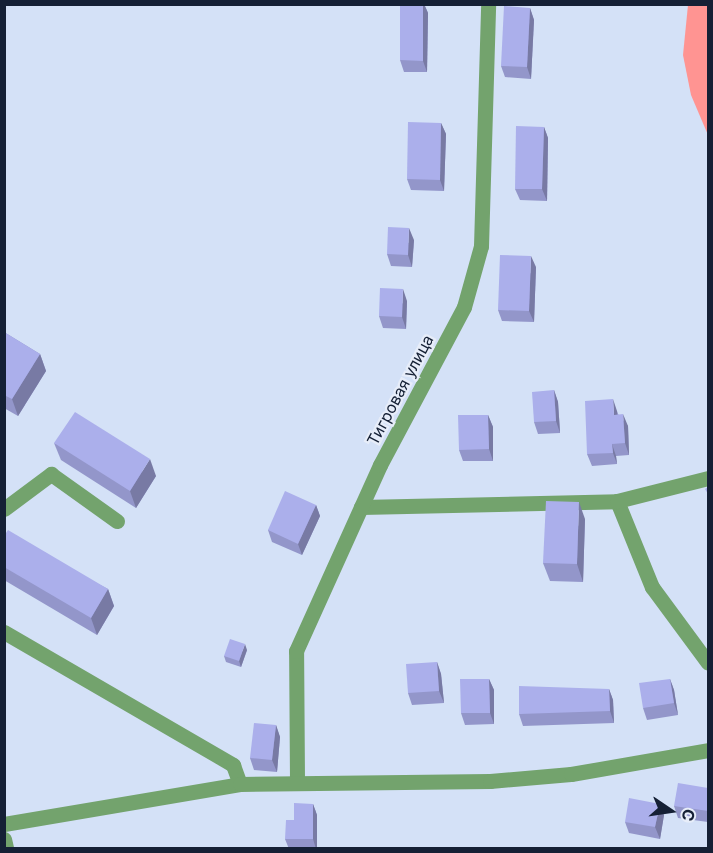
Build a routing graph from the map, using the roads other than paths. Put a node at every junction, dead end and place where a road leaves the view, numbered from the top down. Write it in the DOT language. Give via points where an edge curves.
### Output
graph roads {
  1 [pos="488,4"];
  2 [pos="708,478"];
  3 [pos="617,501"];
  4 [pos="361,507"];
  5 [pos="4,509"];
  6 [pos="117,521"];
  7 [pos="4,632"];
  8 [pos="708,663"];
  9 [pos="708,750"];
  10 [pos="297,780"];
  11 [pos="240,784"];
  12 [pos="4,824"];
  13 [pos="4,839"];
  14 [pos="6,849"];
  1 -- 4 [label="street, Тигровая улица" via="481,246 464,307"];
  2 -- 3 [label="street"];
  3 -- 4 [label="street"];
  3 -- 8 [label="street" via="652,587"];
  4 -- 10 [label="street, Тигровая улица" via="296,651"];
  5 -- 6 [label="street" via="51,474"];
  7 -- 11 [label="street" via="233,765"];
  9 -- 10 [label="street" via="571,774 490,781"];
  10 -- 11 [label="street"];
  11 -- 12 [label="street"];
  13 -- 14 [label="street"];
}
